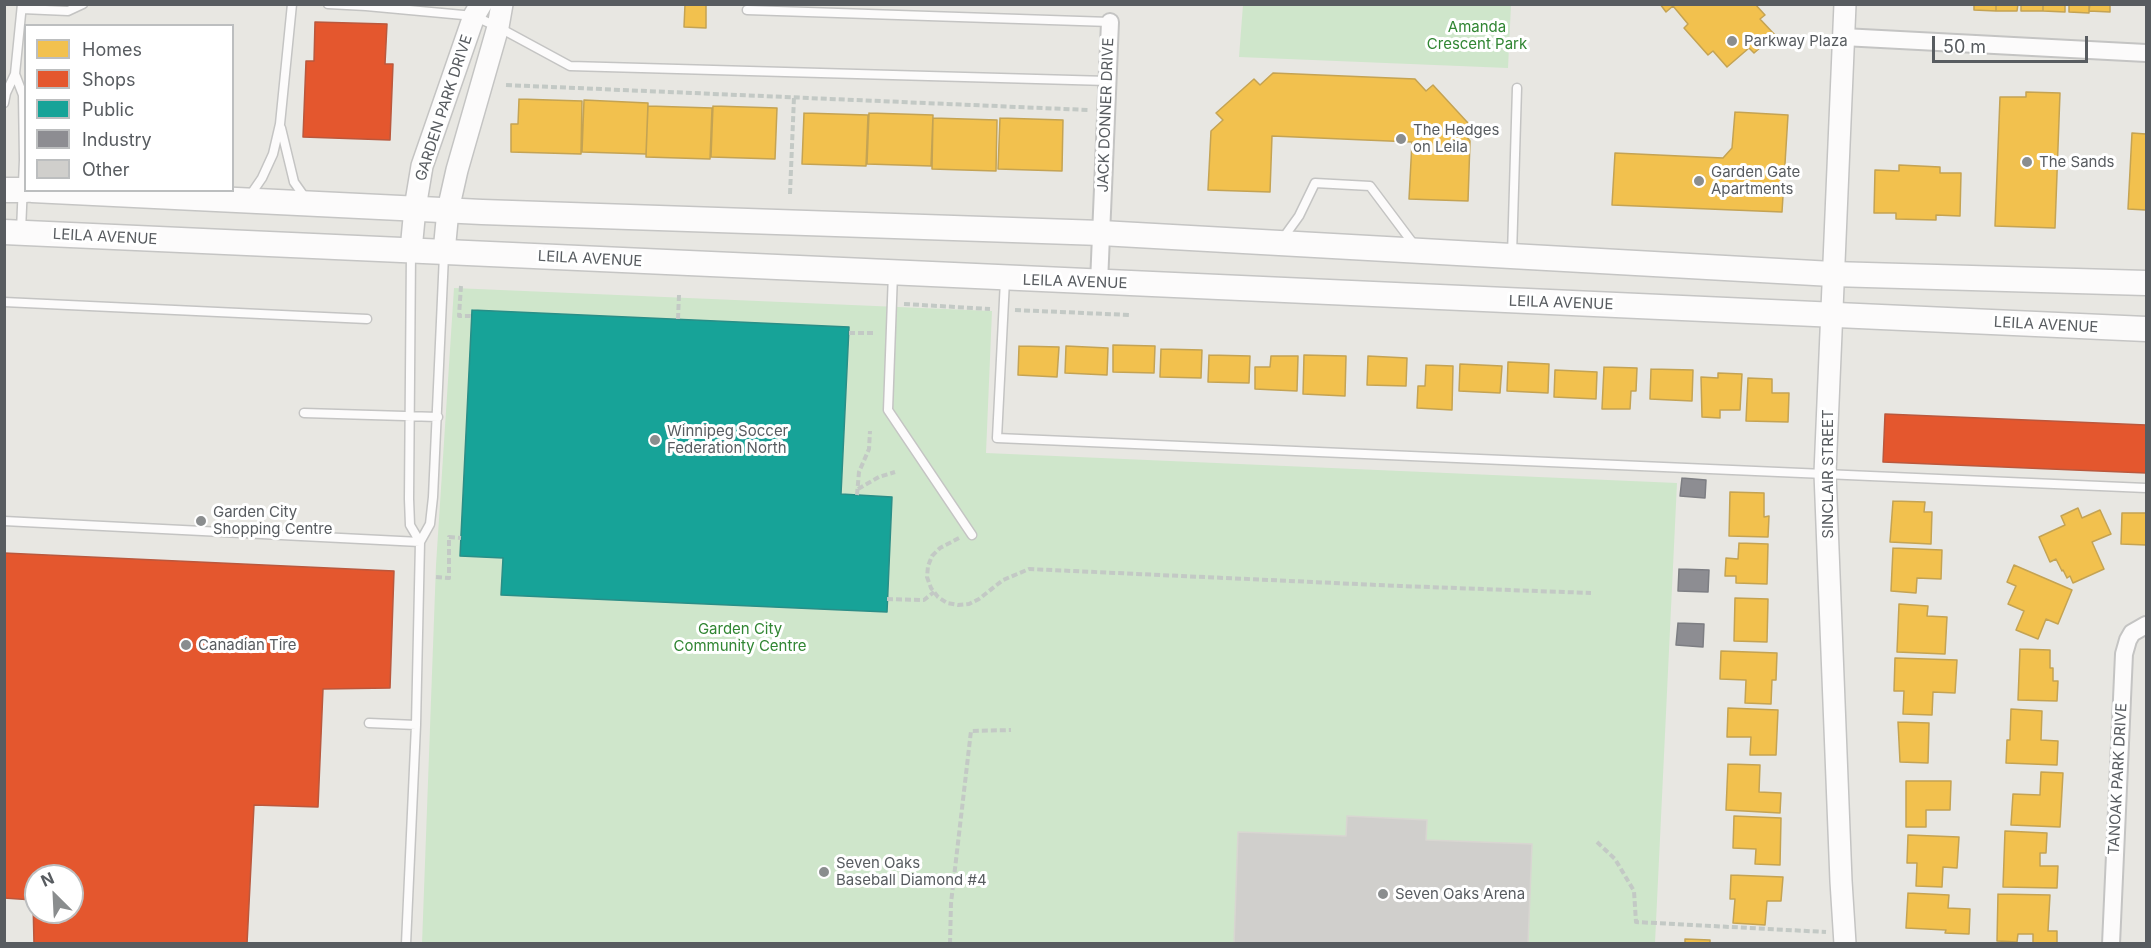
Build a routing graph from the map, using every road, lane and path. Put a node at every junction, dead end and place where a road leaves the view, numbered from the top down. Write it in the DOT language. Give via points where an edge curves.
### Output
graph roads {
  1 [pos="83,4"];
  2 [pos="292,4"];
  3 [pos="328,4"];
  4 [pos="502,4"];
  5 [pos="1845,4"];
  6 [pos="22,7"];
  7 [pos="478,10"];
  8 [pos="747,10"];
  9 [pos="1110,22"];
  10 [pos="498,27"];
  11 [pos="1843,37"];
  12 [pos="2146,53"];
  13 [pos="4,73"];
  14 [pos="15,74"];
  15 [pos="1108,81"];
  16 [pos="506,85"];
  17 [pos="1517,88"];
  18 [pos="794,98"];
  19 [pos="4,103"];
  20 [pos="1088,110"];
  21 [pos="280,124"];
  22 [pos="21,190"];
  23 [pos="66,192"];
  24 [pos="790,194"];
  25 [pos="246,200"];
  26 [pos="310,203"];
  27 [pos="415,207"];
  28 [pos="448,210"];
  29 [pos="13,233"];
  30 [pos="1101,233"];
  31 [pos="1279,243"];
  32 [pos="411,250"];
  33 [pos="1419,251"];
  34 [pos="444,252"];
  35 [pos="1512,256"];
  36 [pos="893,273"];
  37 [pos="1832,274"];
  38 [pos="1005,279"];
  39 [pos="1099,283"];
  40 [pos="2146,283"];
  41 [pos="461,286"];
  42 [pos="679,295"];
  43 [pos="4,302"];
  44 [pos="891,304"];
  45 [pos="1004,309"];
  46 [pos="1130,315"];
  47 [pos="1832,315"];
  48 [pos="472,316"];
  49 [pos="367,319"];
  50 [pos="678,319"];
  51 [pos="2146,329"];
  52 [pos="849,333"];
  53 [pos="875,333"];
  54 [pos="304,413"];
  55 [pos="408,416"];
  56 [pos="438,417"];
  57 [pos="870,431"];
  58 [pos="895,472"];
  59 [pos="1825,473"];
  60 [pos="2146,488"];
  61 [pos="858,489"];
  62 [pos="857,495"];
  63 [pos="4,522"];
  64 [pos="972,535"];
  65 [pos="461,538"];
  66 [pos="420,542"];
  67 [pos="436,577"];
  68 [pos="934,592"];
  69 [pos="1591,593"];
  70 [pos="888,599"];
  71 [pos="2146,625"];
  72 [pos="369,723"];
  73 [pos="416,725"];
  74 [pos="1011,730"];
  75 [pos="1597,842"];
  76 [pos="1845,938"];
  77 [pos="406,944"];
  78 [pos="950,944"];
  79 [pos="2111,944"];
  1 -- 6 [label="lane" via="68,11"];
  2 -- 21 [label="lane"];
  3 -- 7 [label="lane"];
  4 -- 10 [label="street, GARDEN PARK DRIVE"];
  5 -- 11 [label="street, SINCLAIR STREET"];
  6 -- 14 [label="lane"];
  7 -- 10 [label="lane"];
  7 -- 27 [label="street, GARDEN PARK DRIVE" via="423,166"];
  8 -- 9 [label="lane, JACK DONNER DRIVE"];
  9 -- 15 [label="street, JACK DONNER DRIVE"];
  10 -- 15 [label="lane" via="570,66"];
  10 -- 28 [label="street, GARDEN PARK DRIVE"];
  11 -- 12 [label="street"];
  11 -- 37 [label="street, SINCLAIR STREET"];
  13 -- 14 [label="lane"];
  14 -- 19 [label="lane"];
  14 -- 22 [label="lane" via="23,95"];
  15 -- 30 [label="street, JACK DONNER DRIVE"];
  16 -- 18 [label="path"];
  17 -- 35 [label="lane"];
  18 -- 20 [label="path"];
  18 -- 24 [label="path"];
  21 -- 25 [label="lane" via="273,154"];
  21 -- 26 [label="lane" via="294,182"];
  22 -- 29 [label="lane"];
  23 -- 25 [label="main road"];
  25 -- 26 [label="main road"];
  26 -- 27 [label="main road"];
  27 -- 28 [label="main road"];
  27 -- 32 [label="street, GARDEN PARK DRIVE"];
  28 -- 30 [label="main road"];
  28 -- 34 [label="street, GARDEN PARK DRIVE"];
  29 -- 32 [label="main road, LEILA AVENUE"];
  30 -- 31 [label="main road"];
  30 -- 39 [label="street, JACK DONNER DRIVE"];
  31 -- 33 [label="main road"];
  31 -- 33 [label="lane" via="1299,216 1315,183 1370,186"];
  32 -- 34 [label="main road, LEILA AVENUE"];
  32 -- 55 [label="lane"];
  33 -- 35 [label="main road"];
  34 -- 36 [label="main road, LEILA AVENUE"];
  34 -- 56 [label="lane"];
  35 -- 37 [label="main road"];
  36 -- 38 [label="main road, LEILA AVENUE"];
  36 -- 44 [label="lane"];
  37 -- 40 [label="main road"];
  37 -- 47 [label="street, SINCLAIR STREET"];
  38 -- 39 [label="main road, LEILA AVENUE"];
  38 -- 45 [label="lane"];
  39 -- 47 [label="main road, LEILA AVENUE"];
  41 -- 48 [label="path" via="459,316"];
  42 -- 50 [label="path"];
  43 -- 49 [label="lane"];
  44 -- 45 [label="path"];
  44 -- 64 [label="lane" via="888,411"];
  45 -- 46 [label="path"];
  45 -- 59 [label="lane" via="997,438"];
  47 -- 51 [label="main road, LEILA AVENUE"];
  47 -- 59 [label="street, SINCLAIR STREET"];
  52 -- 53 [label="path"];
  54 -- 55 [label="lane"];
  55 -- 56 [label="lane"];
  55 -- 66 [label="lane" via="410,525"];
  56 -- 66 [label="lane" via="430,524"];
  57 -- 61 [label="path"];
  58 -- 61 [label="path"];
  59 -- 60 [label="lane"];
  59 -- 76 [label="street, SINCLAIR STREET"];
  61 -- 62 [label="path"];
  63 -- 66 [label="lane"];
  64 -- 68 [label="path" via="948,543 932,556 927,577"];
  65 -- 67 [label="path" via="449,537 449,578"];
  66 -- 73 [label="lane"];
  68 -- 69 [label="path" via="947,603 969,604 1003,580 1029,569"];
  68 -- 70 [label="path" via="924,600"];
  71 -- 79 [label="street, TANOAK PARK DRIVE" via="2132,633 2124,654"];
  72 -- 73 [label="lane"];
  73 -- 77 [label="lane"];
  74 -- 78 [label="path" via="971,731 951,903"];
  75 -- 76 [label="path" via="1615,859 1634,891 1636,922"];
}
